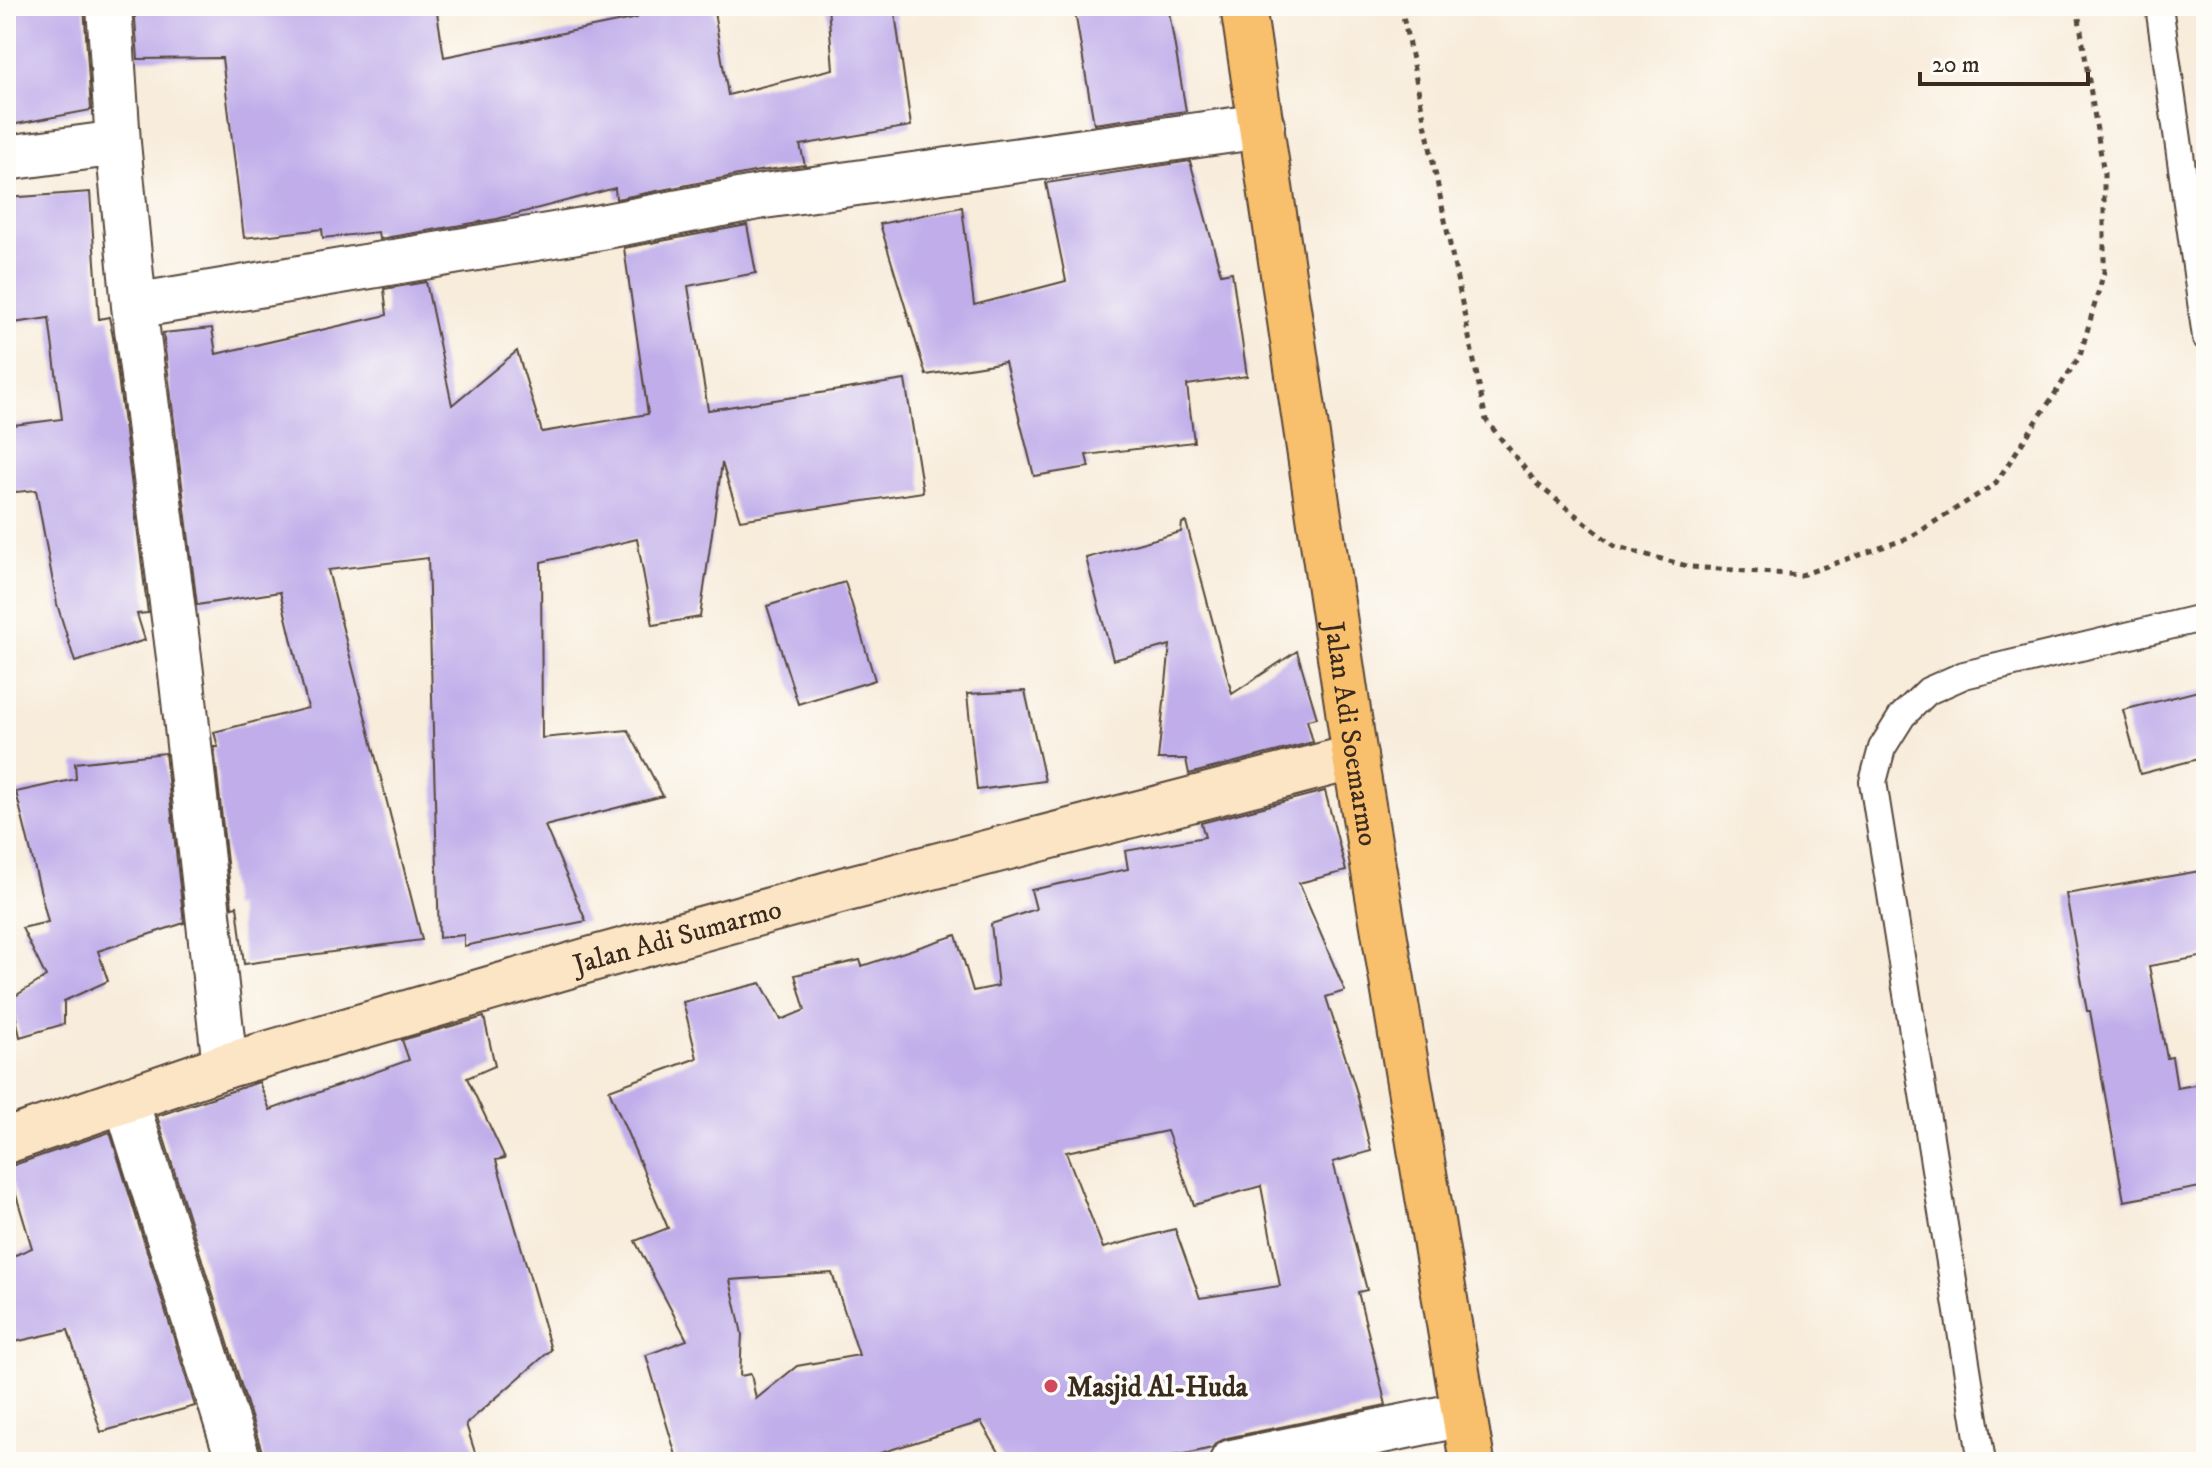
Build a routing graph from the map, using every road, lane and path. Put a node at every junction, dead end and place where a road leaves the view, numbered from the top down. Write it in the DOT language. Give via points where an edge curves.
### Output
graph roads {
  1 [pos="109,6"];
  2 [pos="1243,6"];
  3 [pos="1401,6"];
  4 [pos="2124,6"];
  5 [pos="2159,6"];
  6 [pos="2077,9"];
  7 [pos="1262,126"];
  8 [pos="118,143"];
  9 [pos="6,158"];
  10 [pos="134,306"];
  11 [pos="2206,337"];
  12 [pos="2206,617"];
  13 [pos="1355,757"];
  14 [pos="225,1066"];
  15 [pos="126,1101"];
  16 [pos="6,1141"];
  17 [pos="1464,1414"];
  18 [pos="239,1462"];
  19 [pos="1232,1462"];
  20 [pos="1472,1462"];
  21 [pos="1982,1462"];
  1 -- 8 [label="street"];
  2 -- 7 [label="highway, Jalan Adi Soemarmo"];
  3 -- 6 [label="path" via="1486,420 1537,484 1614,546 1691,567 1801,575 1909,538 1995,484 2080,356 2104,272 2104,174"];
  4 -- 6 [label="path"];
  5 -- 11 [label="lane"];
  7 -- 10 [label="street" via="764,196"];
  7 -- 13 [label="highway, Jalan Adi Soemarmo"];
  8 -- 9 [label="street"];
  8 -- 10 [label="street"];
  10 -- 14 [label="street"];
  12 -- 21 [label="lane" via="1964,675 1928,691 1902,716 1882,748 1873,782"];
  13 -- 14 [label="main road, Jalan Adi Sumarmo" via="827,894"];
  13 -- 17 [label="highway, Jalan Adi Soemarmo"];
  14 -- 15 [label="main road, Jalan Adi Sumarmo"];
  15 -- 16 [label="main road, Jalan Adi Sumarmo"];
  15 -- 18 [label="street"];
  17 -- 19 [label="street"];
  17 -- 20 [label="highway, Jalan Adi Soemarmo"];
}
